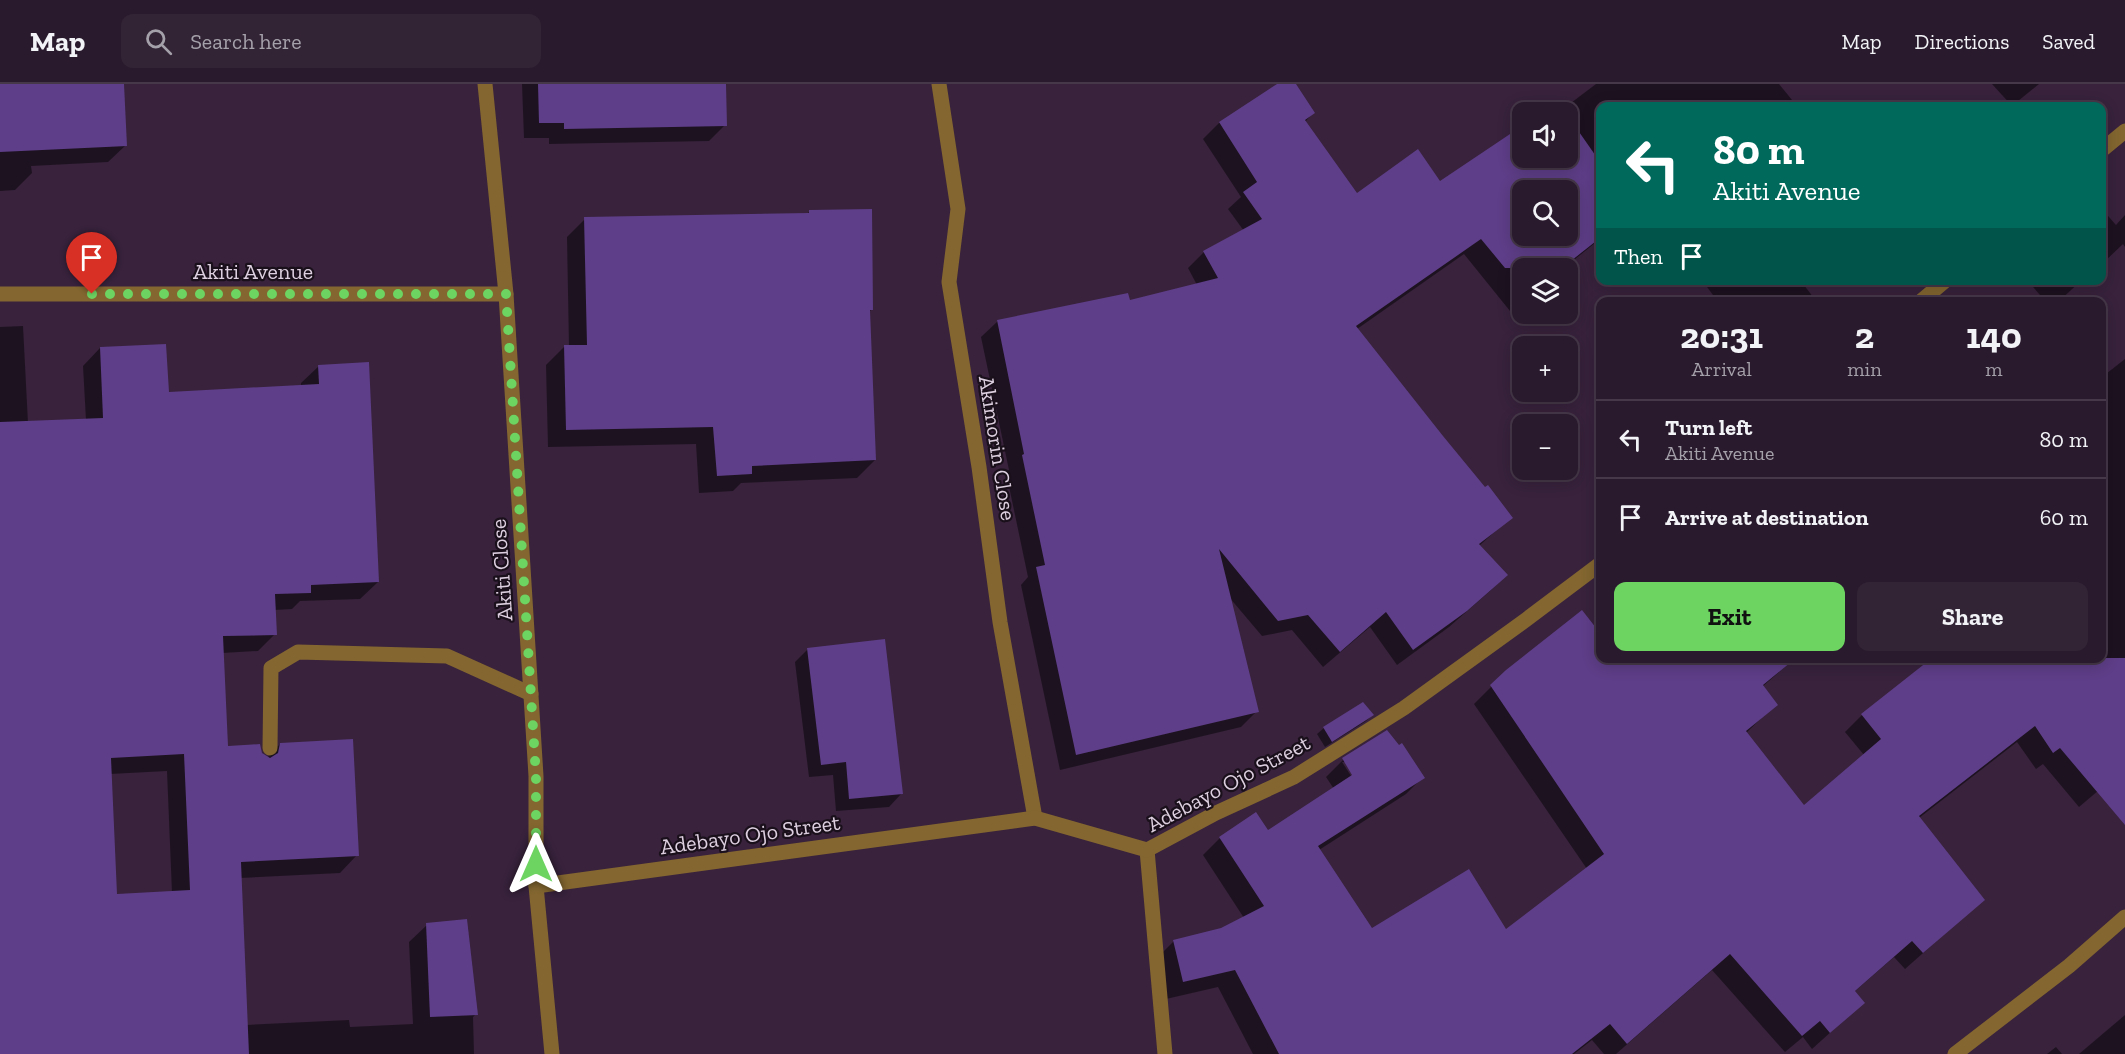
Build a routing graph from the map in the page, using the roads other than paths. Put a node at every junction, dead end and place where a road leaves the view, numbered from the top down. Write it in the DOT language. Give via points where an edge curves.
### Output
graph roads {
  1 [pos="485,84"];
  2 [pos="939,84"];
  3 [pos="2125,131"];
  4 [pos="2106,147"];
  5 [pos="1940,285"];
  6 [pos="0,294"];
  7 [pos="506,294"];
  8 [pos="1926,297"];
  9 [pos="1596,567"];
  10 [pos="531,694"];
  11 [pos="270,748"];
  12 [pos="1035,818"];
  13 [pos="1147,850"];
  14 [pos="536,886"];
  15 [pos="2125,917"];
  16 [pos="552,1054"];
  17 [pos="1165,1054"];
  18 [pos="1955,1054"];
  1 -- 7 [label="street, Akiti Close"];
  2 -- 12 [label="street, Akimorin Close" via="958,209 949,282 1000,622"];
  3 -- 4 [label="street"];
  5 -- 8 [label="street"];
  6 -- 7 [label="street, Akiti Avenue"];
  7 -- 10 [label="street, Akiti Close"];
  9 -- 13 [label="street, Adebayo Ojo Street" via="1404,708 1294,777"];
  10 -- 11 [label="street" via="447,656 298,652 271,668"];
  10 -- 14 [label="street, Akiti Close"];
  12 -- 13 [label="street, Adebayo Ojo Street"];
  12 -- 14 [label="street, Adebayo Ojo Street"];
  13 -- 17 [label="street"];
  14 -- 16 [label="street, Akiti Close"];
  15 -- 18 [label="street"];
}
